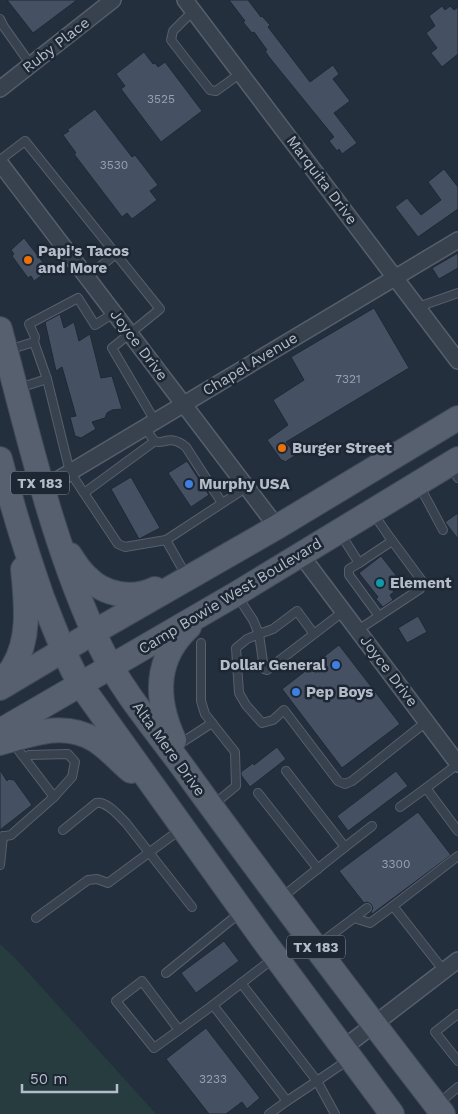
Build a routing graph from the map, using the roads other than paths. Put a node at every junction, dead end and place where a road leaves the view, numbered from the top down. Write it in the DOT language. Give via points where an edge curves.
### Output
graph roads {
  1 [pos="113,0"];
  2 [pos="189,5"];
  3 [pos="0,19"];
  4 [pos="31,65"];
  5 [pos="241,73"];
  6 [pos="0,89"];
  7 [pos="0,162"];
  8 [pos="458,240"];
  9 [pos="116,254"];
  10 [pos="88,276"];
  11 [pos="396,278"];
  12 [pos="458,293"];
  13 [pos="418,307"];
  14 [pos="114,313"];
  15 [pos="130,334"];
  16 [pos="3,340"];
  17 [pos="34,342"];
  18 [pos="458,360"];
  19 [pos="47,379"];
  20 [pos="16,389"];
  21 [pos="183,404"];
  22 [pos="458,418"];
  23 [pos="150,424"];
  24 [pos="155,441"];
  25 [pos="0,459"];
  26 [pos="455,467"];
  27 [pos="70,472"];
  28 [pos="418,483"];
  29 [pos="3,486"];
  30 [pos="247,487"];
  31 [pos="42,488"];
  32 [pos="84,493"];
  33 [pos="222,503"];
  34 [pos="372,511"];
  35 [pos="18,527"];
  36 [pos="443,530"];
  37 [pos="339,531"];
  38 [pos="267,533"];
  39 [pos="57,536"];
  40 [pos="166,540"];
  41 [pos="392,541"];
  42 [pos="301,555"];
  43 [pos="359,563"];
  44 [pos="187,576"];
  45 [pos="236,594"];
  46 [pos="344,611"];
  47 [pos="378,616"];
  48 [pos="358,630"];
  49 [pos="94,632"];
  50 [pos="259,634"];
  51 [pos="314,634"];
  52 [pos="201,643"];
  53 [pos="62,651"];
  54 [pos="111,667"];
  55 [pos="0,681"];
  56 [pos="80,684"];
  57 [pos="0,688"];
  58 [pos="426,722"];
  59 [pos="212,723"];
  60 [pos="9,743"];
  61 [pos="176,746"];
  62 [pos="458,764"];
  63 [pos="286,771"];
  64 [pos="191,778"];
  65 [pos="426,788"];
  66 [pos="258,793"];
  67 [pos="54,797"];
  68 [pos="162,798"];
  69 [pos="212,807"];
  70 [pos="400,807"];
  71 [pos="372,826"];
  72 [pos="183,828"];
  73 [pos="63,830"];
  74 [pos="458,831"];
  75 [pos="1,836"];
  76 [pos="345,847"];
  77 [pos="149,852"];
  78 [pos="458,856"];
  79 [pos="0,865"];
  80 [pos="318,869"];
  81 [pos="280,899"];
  82 [pos="394,906"];
  83 [pos="192,907"];
  84 [pos="367,908"];
  85 [pos="243,911"];
  86 [pos="36,918"];
  87 [pos="354,918"];
  88 [pos="315,947"];
  89 [pos="276,957"];
  90 [pos="458,960"];
  91 [pos="444,971"];
  92 [pos="166,973"];
  93 [pos="241,983"];
  94 [pos="213,1005"];
  95 [pos="458,1014"];
  96 [pos="374,1024"];
  97 [pos="179,1030"];
  98 [pos="346,1054"];
  99 [pos="458,1061"];
  100 [pos="317,1081"];
  101 [pos="458,1087"];
  102 [pos="287,1101"];
  103 [pos="439,1110"];
  104 [pos="269,1114"];
  105 [pos="334,1114"];
  106 [pos="392,1114"];
  1 -- 4 [label="street, Ruby Place"];
  2 -- 5 [label="street, Marquita Drive"];
  2 -- 5 [label="lane" via="171,40 210,90 216,91"];
  3 -- 4 [label="lane"];
  4 -- 6 [label="street, Ruby Place"];
  5 -- 11 [label="street, Marquita Drive"];
  7 -- 9 [label="lane" via="25,141"];
  7 -- 10 [label="street, Joyce Drive"];
  8 -- 11 [label="street, Chapel Avenue"];
  9 -- 10 [label="lane"];
  9 -- 15 [label="lane" via="160,309"];
  10 -- 14 [label="street, Joyce Drive"];
  11 -- 13 [label="street, Marquita Drive"];
  11 -- 21 [label="street, Chapel Avenue"];
  12 -- 13 [label="lane"];
  13 -- 18 [label="street, Marquita Drive"];
  14 -- 15 [label="street, Joyce Drive"];
  14 -- 17 [label="lane" via="95,325 78,298 29,324"];
  15 -- 21 [label="street, Joyce Drive"];
  15 -- 23 [label="lane" via="112,348"];
  16 -- 17 [label="lane"];
  16 -- 20 [label="main road, Alta Mere Drive / TX 183"];
  17 -- 19 [label="lane"];
  19 -- 20 [label="lane"];
  19 -- 27 [label="lane"];
  20 -- 31 [label="main road, Alta Mere Drive / TX 183"];
  21 -- 23 [label="street, Chapel Avenue"];
  21 -- 30 [label="street, Joyce Drive"];
  22 -- 38 [label="main road"];
  23 -- 24 [label="lane"];
  23 -- 27 [label="street, Chapel Avenue"];
  24 -- 32 [label="lane"];
  24 -- 33 [label="lane" via="178,440 186,447"];
  25 -- 29 [label="main road, TX 183"];
  26 -- 28 [label="main road, Camp Bowie West Boulevard"];
  27 -- 31 [label="street, Chapel Avenue"];
  27 -- 32 [label="lane"];
  28 -- 34 [label="main road, Camp Bowie West Boulevard"];
  28 -- 36 [label="lane"];
  29 -- 35 [label="main road, TX 183"];
  30 -- 33 [label="lane"];
  30 -- 38 [label="street, Joyce Drive"];
  31 -- 39 [label="main road, Alta Mere Drive / TX 183"];
  32 -- 40 [label="lane" via="118,544 125,547"];
  33 -- 40 [label="lane"];
  34 -- 37 [label="main road, Camp Bowie West Boulevard"];
  34 -- 41 [label="lane"];
  35 -- 53 [label="main road, TX 183"];
  35 -- 55 [label="main road" via="27,606 25,628 21,651 12,669"];
  37 -- 42 [label="main road, Camp Bowie West Boulevard"];
  37 -- 43 [label="lane"];
  38 -- 44 [label="main road"];
  39 -- 44 [label="main road" via="87,578 105,590 131,596"];
  39 -- 49 [label="main road, Alta Mere Drive / TX 183"];
  40 -- 44 [label="lane"];
  41 -- 43 [label="lane"];
  41 -- 47 [label="lane" via="422,581 420,588"];
  42 -- 45 [label="main road, Camp Bowie West Boulevard"];
  42 -- 46 [label="street, Joyce Drive"];
  43 -- 47 [label="lane" via="349,569 349,575"];
  44 -- 49 [label="main road"];
  45 -- 50 [label="lane"];
  45 -- 54 [label="main road, Camp Bowie West Boulevard"];
  45 -- 61 [label="main road" via="188,629 174,644 163,666 160,693 163,712"];
  46 -- 48 [label="street, Joyce Drive"];
  46 -- 51 [label="lane"];
  47 -- 48 [label="lane"];
  48 -- 58 [label="street, Joyce Drive"];
  49 -- 53 [label="main road"];
  49 -- 54 [label="main road, Alta Mere Drive / TX 183"];
  50 -- 51 [label="lane" via="273,629 297,611"];
  50 -- 51 [label="lane" via="264,670"];
  50 -- 58 [label="lane" via="236,648 239,692 262,723 273,720 284,710 338,782 352,781"];
  52 -- 59 [label="lane" via="201,701 204,714"];
  53 -- 56 [label="main road, TX 183"];
  53 -- 57 [label="main road"];
  54 -- 56 [label="main road, Camp Bowie West Boulevard"];
  54 -- 64 [label="main road, Alta Mere Drive / TX 183"];
  56 -- 60 [label="main road, Camp Bowie West Boulevard"];
  56 -- 68 [label="main road, TX 183"];
  58 -- 62 [label="street, Joyce Drive"];
  59 -- 61 [label="lane"];
  59 -- 69 [label="lane" via="235,752 236,786"];
  60 -- 67 [label="lane"];
  60 -- 67 [label="lane" via="29,755 68,754 76,762 72,776"];
  60 -- 68 [label="main road" via="46,730 80,733 96,740"];
  61 -- 64 [label="main road"];
  62 -- 65 [label="lane"];
  63 -- 76 [label="lane"];
  64 -- 69 [label="main road, Alta Mere Drive / TX 183"];
  65 -- 70 [label="lane"];
  65 -- 74 [label="lane"];
  66 -- 80 [label="lane"];
  67 -- 75 [label="lane" via="12,835"];
  68 -- 72 [label="main road, TX 183"];
  69 -- 81 [label="main road, Alta Mere Drive / TX 183"];
  71 -- 76 [label="lane"];
  72 -- 77 [label="lane"];
  72 -- 85 [label="main road, TX 183"];
  73 -- 77 [label="lane" via="96,803 102,803 126,823"];
  75 -- 79 [label="lane"];
  76 -- 80 [label="lane"];
  77 -- 83 [label="lane"];
  77 -- 86 [label="lane" via="108,883 88,880"];
  78 -- 82 [label="lane"];
  80 -- 81 [label="lane"];
  81 -- 88 [label="main road, Alta Mere Drive / TX 183"];
  82 -- 87 [label="lane" via="370,923"];
  82 -- 91 [label="lane"];
  84 -- 87 [label="lane"];
  85 -- 89 [label="main road, TX 183"];
  85 -- 92 [label="lane"];
  87 -- 88 [label="lane"];
  88 -- 96 [label="main road, Alta Mere Drive / TX 183"];
  89 -- 93 [label="lane"];
  89 -- 98 [label="main road, TX 183"];
  90 -- 91 [label="street"];
  91 -- 96 [label="street"];
  93 -- 94 [label="lane"];
  93 -- 100 [label="lane"];
  94 -- 97 [label="lane"];
  94 -- 102 [label="lane"];
  95 -- 99 [label="lane" via="436,1032"];
  96 -- 98 [label="street"];
  96 -- 103 [label="main road, Alta Mere Drive / TX 183"];
  97 -- 97 [label="lane" via="142,981 116,1001 154,1048"];
  98 -- 100 [label="lane"];
  98 -- 106 [label="main road, TX 183"];
  100 -- 102 [label="lane"];
  100 -- 105 [label="lane"];
  101 -- 103 [label="lane"];
  102 -- 104 [label="lane"];
}
